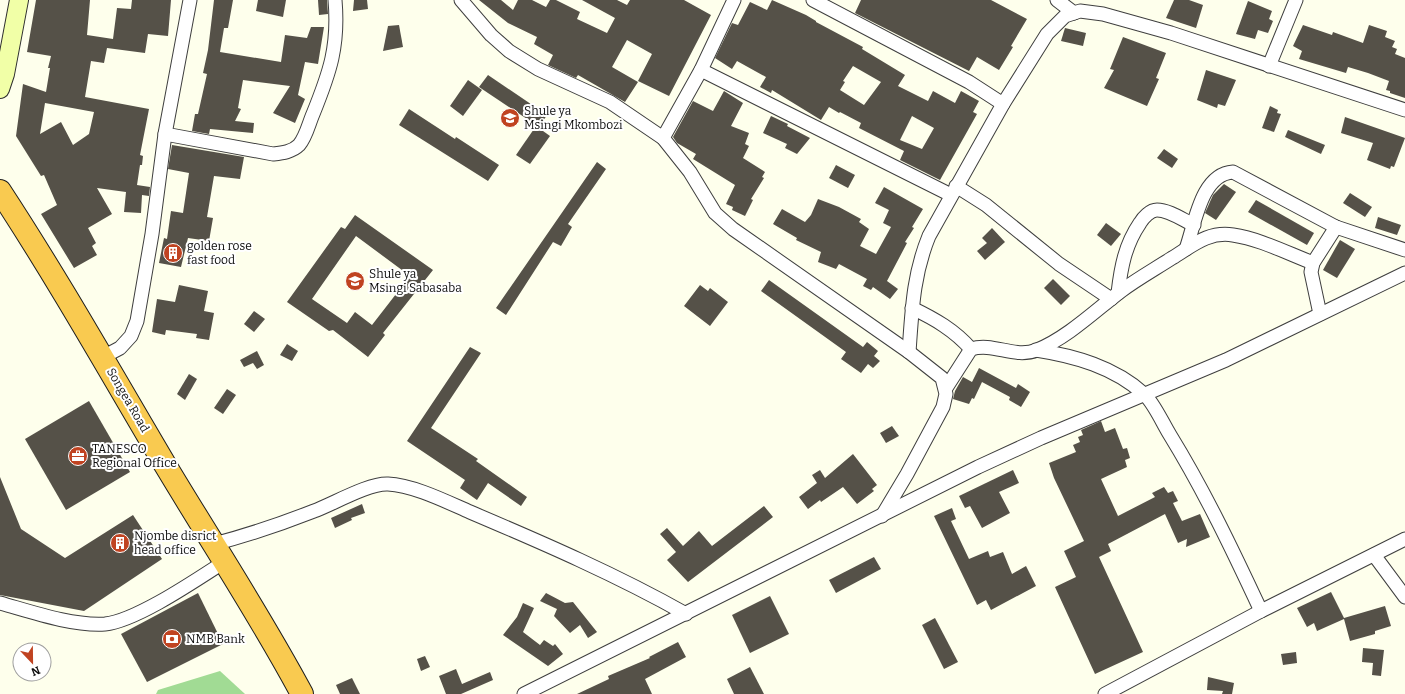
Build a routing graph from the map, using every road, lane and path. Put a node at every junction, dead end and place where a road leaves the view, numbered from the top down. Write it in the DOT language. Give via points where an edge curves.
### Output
graph roads {
  1 [pos="19,0"];
  2 [pos="190,0"];
  3 [pos="335,0"];
  4 [pos="462,0"];
  5 [pos="734,0"];
  6 [pos="812,0"];
  7 [pos="1057,0"];
  8 [pos="1296,0"];
  9 [pos="1074,13"];
  10 [pos="1269,66"];
  11 [pos="701,70"];
  12 [pos="0,88"];
  13 [pos="1003,104"];
  14 [pos="1405,110"];
  15 [pos="165,134"];
  16 [pos="663,138"];
  17 [pos="953,190"];
  18 [pos="1,193"];
  19 [pos="1194,225"];
  20 [pos="1336,227"];
  21 [pos="1186,249"];
  22 [pos="1405,250"];
  23 [pos="1313,263"];
  24 [pos="1405,273"];
  25 [pos="1115,296"];
  26 [pos="912,308"];
  27 [pos="1320,314"];
  28 [pos="971,348"];
  29 [pos="1036,350"];
  30 [pos="909,352"];
  31 [pos="103,357"];
  32 [pos="946,388"];
  33 [pos="1145,395"];
  34 [pos="882,516"];
  35 [pos="1405,539"];
  36 [pos="219,553"];
  37 [pos="1374,555"];
  38 [pos="1405,597"];
  39 [pos="0,603"];
  40 [pos="1261,611"];
  41 [pos="686,614"];
  42 [pos="302,694"];
  43 [pos="524,694"];
  44 [pos="1105,694"];
  1 -- 12 [label="street"];
  2 -- 15 [label="street"];
  3 -- 15 [label="street" via="336,32 329,74 299,145 286,152 273,154"];
  4 -- 16 [label="street" via="491,35 509,50 538,69 610,102"];
  5 -- 11 [label="street"];
  6 -- 13 [label="street" via="969,82"];
  7 -- 9 [label="street"];
  8 -- 10 [label="street"];
  9 -- 10 [label="street" via="1080,11 1103,14"];
  9 -- 13 [label="street" via="1065,16 1047,34"];
  10 -- 14 [label="street"];
  11 -- 16 [label="street"];
  11 -- 17 [label="street"];
  13 -- 17 [label="street"];
  15 -- 31 [label="street" via="137,321 131,336 120,348"];
  16 -- 30 [label="street" via="690,172 715,213 733,229"];
  17 -- 25 [label="street" via="986,205 1059,264"];
  17 -- 26 [label="street" via="928,236 920,258"];
  18 -- 31 [label="highway, Songea Road"];
  19 -- 20 [label="street" via="1204,194 1224,172 1233,172"];
  19 -- 21 [label="street"];
  19 -- 25 [label="street" via="1170,213 1157,210 1143,218 1130,236"];
  20 -- 22 [label="street"];
  20 -- 23 [label="street"];
  21 -- 23 [label="street" via="1203,238 1233,235"];
  21 -- 25 [label="street"];
  23 -- 27 [label="street" via="1311,272"];
  24 -- 27 [label="street"];
  25 -- 29 [label="street" via="1060,337"];
  26 -- 28 [label="street" via="938,320 959,335"];
  26 -- 30 [label="street"];
  27 -- 33 [label="street" via="1226,360"];
  28 -- 29 [label="street" via="990,347 1008,352"];
  28 -- 32 [label="street"];
  29 -- 33 [label="street" via="1061,354 1099,366"];
  30 -- 32 [label="street" via="936,372"];
  31 -- 36 [label="highway, Songea Road"];
  32 -- 34 [label="street" via="943,407"];
  33 -- 34 [label="street" via="1034,441"];
  33 -- 40 [label="street" via="1207,498"];
  34 -- 41 [label="street"];
  35 -- 37 [label="street"];
  36 -- 39 [label="street" via="139,613 105,624 72,621"];
  36 -- 41 [label="street" via="368,488 387,484 404,487 445,502 507,528 650,594"];
  36 -- 42 [label="highway, Songea Road" via="275,643"];
  37 -- 38 [label="street"];
  37 -- 40 [label="street"];
  40 -- 44 [label="street"];
  41 -- 43 [label="street"];
}
